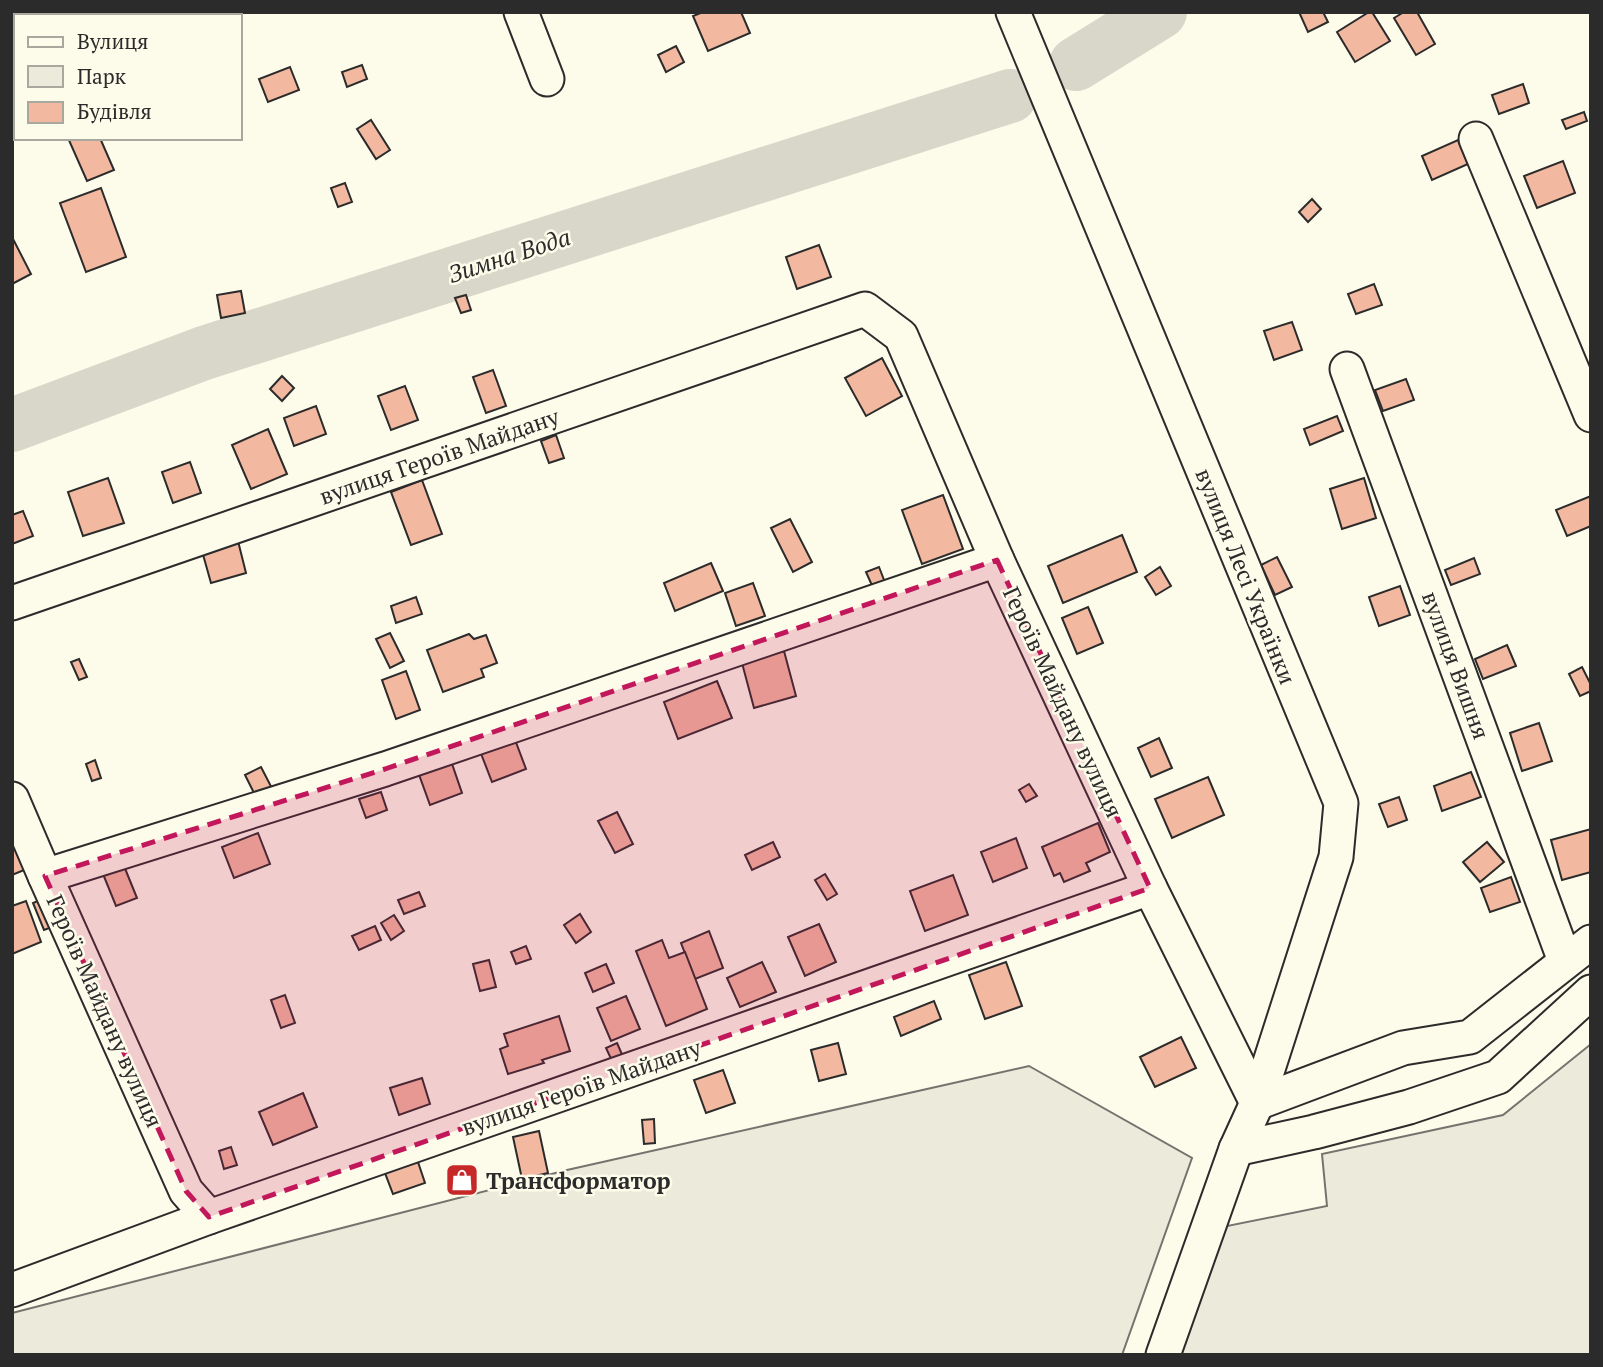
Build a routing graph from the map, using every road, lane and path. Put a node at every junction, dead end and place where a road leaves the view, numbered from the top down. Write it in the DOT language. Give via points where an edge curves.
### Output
graph roads {
  1 [pos="521,12"];
  2 [pos="1013,12"];
  3 [pos="547,79"];
  4 [pos="1476,139"];
  5 [pos="865,309"];
  6 [pos="1347,369"];
  7 [pos="1591,415"];
  8 [pos="997,560"];
  9 [pos="12,603"];
  10 [pos="12,799"];
  11 [pos="45,876"];
  12 [pos="1150,888"];
  13 [pos="1578,951"];
  14 [pos="1591,992"];
  15 [pos="1257,1103"];
  16 [pos="1236,1149"];
  17 [pos="209,1217"];
  18 [pos="12,1290"];
  19 [pos="1163,1355"];
  1 -- 3 [label="street"];
  2 -- 15 [label="street, вулиця Лесі Українки" via="1341,803 1336,857"];
  4 -- 7 [label="street"];
  5 -- 8 [label="street, Героїв Майдану вулиця" via="901,336"];
  5 -- 9 [label="street, вулиця Героїв Майдану"];
  6 -- 13 [label="street, вулиця Вишня"];
  8 -- 11 [label="street" via="385,769"];
  8 -- 12 [label="street, Героїв Майдану вулиця"];
  10 -- 11 [label="street, Героїв Майдану вулиця"];
  11 -- 17 [label="street, Героїв Майдану вулиця" via="186,1191"];
  12 -- 15 [label="street, Героїв Майдану вулиця"];
  12 -- 17 [label="street, вулиця Героїв Майдану"];
  13 -- 15 [label="street, вулиця Вишня" via="1471,1037 1403,1048"];
  14 -- 16 [label="street" via="1498,1077 1409,1107"];
  15 -- 16 [label="street, вулиця Лесі Українки"];
  16 -- 19 [label="street, вулиця Лесі Українки"];
  17 -- 18 [label="street, вулиця Героїв Майдану"];
}
